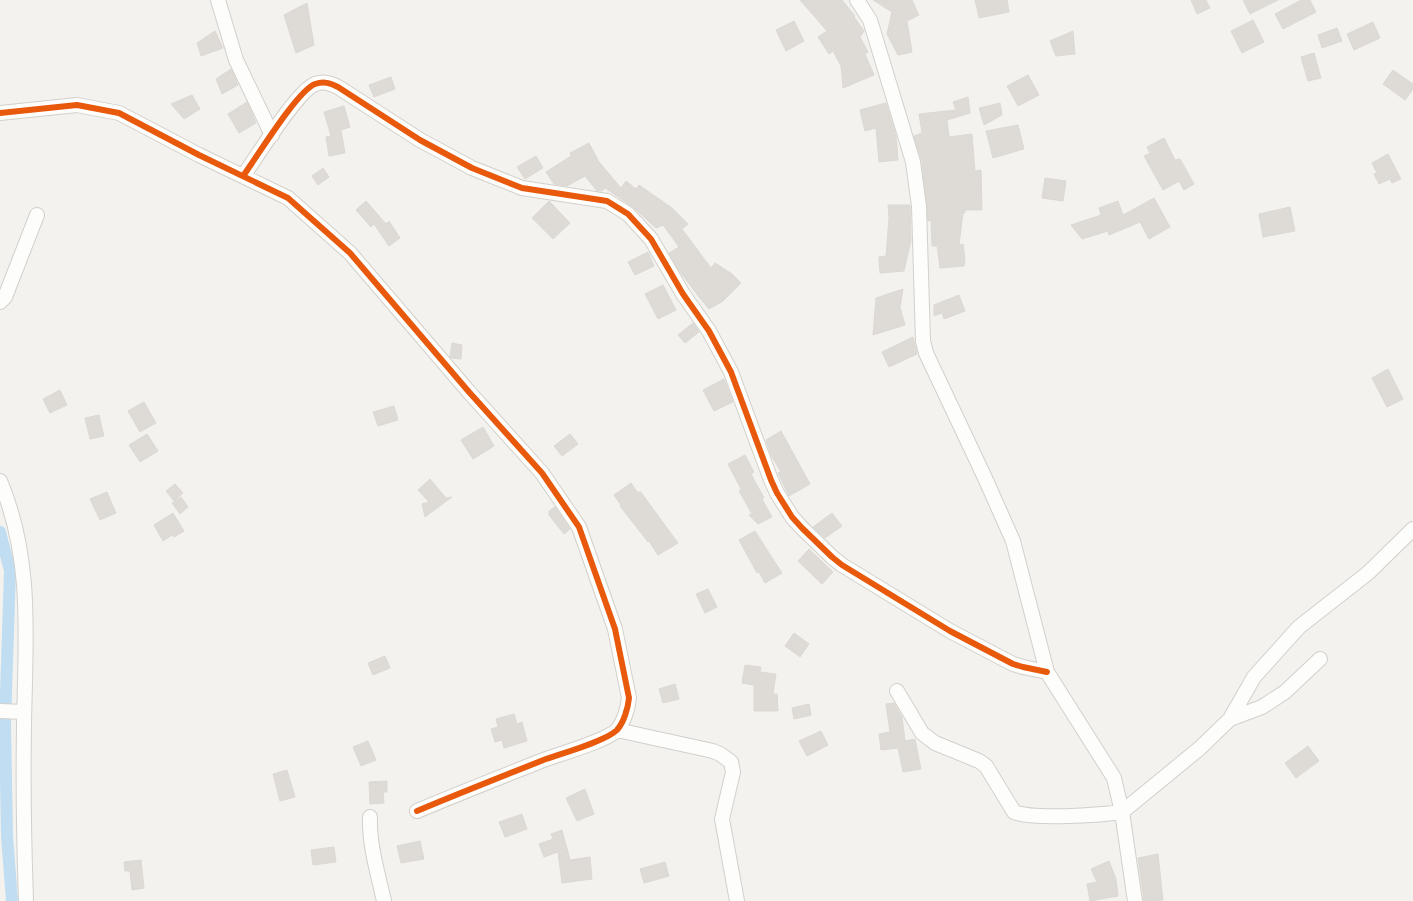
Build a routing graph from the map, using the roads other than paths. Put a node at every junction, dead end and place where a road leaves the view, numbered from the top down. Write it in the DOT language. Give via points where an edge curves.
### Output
graph roads {
  1 [pos="218,0"];
  2 [pos="857,0"];
  3 [pos="0,113"];
  4 [pos="272,135"];
  5 [pos="243,176"];
  6 [pos="37,216"];
  7 [pos="0,302"];
  8 [pos="0,481"];
  9 [pos="1413,529"];
  10 [pos="1320,659"];
  11 [pos="1047,672"];
  12 [pos="897,692"];
  13 [pos="0,711"];
  14 [pos="20,712"];
  15 [pos="1230,719"];
  16 [pos="617,730"];
  17 [pos="417,811"];
  18 [pos="1122,812"];
  19 [pos="370,817"];
  20 [pos="26,901"];
  21 [pos="384,901"];
  22 [pos="737,901"];
  23 [pos="1135,901"];
  1 -- 4 [label="street" via="236,60"];
  2 -- 11 [label="street" via="870,20 913,162 919,206 924,348 1013,541"];
  3 -- 5 [label="street" via="77,105 119,113"];
  4 -- 5 [label="street"];
  4 -- 11 [label="street" via="308,88 322,82 329,83 420,140 472,168 522,188 595,198 618,207 633,218 651,240 709,331 731,372 771,480 802,528 842,565 950,631 1013,664"];
  5 -- 16 [label="street" via="288,198 350,253 542,473 573,518 615,629 629,698"];
  6 -- 7 [label="street" via="5,297"];
  8 -- 14 [label="street" via="16,529 25,581 27,662"];
  9 -- 15 [label="street" via="1368,573 1299,627 1254,677"];
  10 -- 15 [label="street" via="1285,692 1262,707"];
  11 -- 18 [label="street" via="1113,776"];
  12 -- 18 [label="street" via="922,733 935,743 986,766 1014,812 1043,816"];
  13 -- 14 [label="street"];
  14 -- 20 [label="street"];
  15 -- 18 [label="street"];
  16 -- 17 [label="street"];
  16 -- 22 [label="street" via="713,751 731,762 733,772 722,819"];
  18 -- 23 [label="street"];
  19 -- 21 [label="street" via="369,828"];
}
